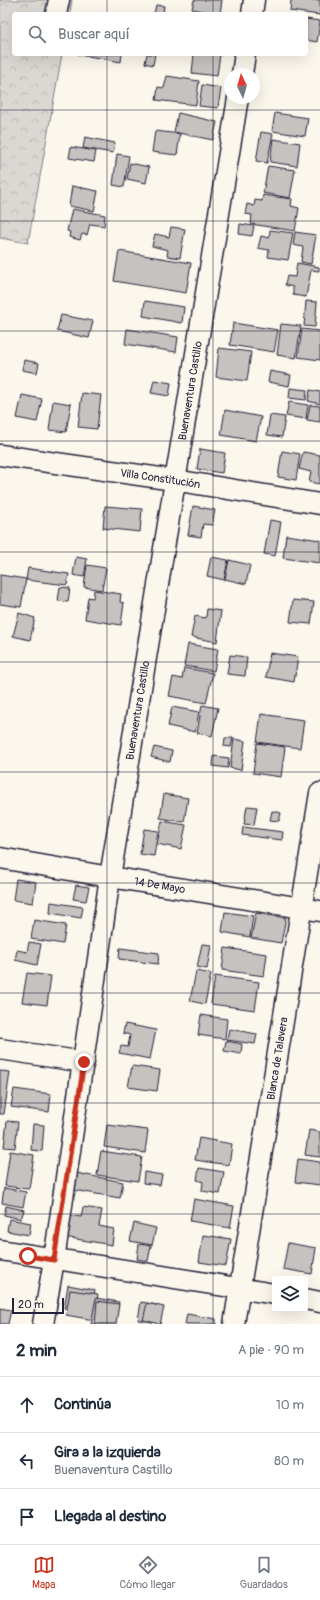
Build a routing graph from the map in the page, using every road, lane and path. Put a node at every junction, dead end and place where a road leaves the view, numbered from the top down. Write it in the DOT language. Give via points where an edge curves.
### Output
graph roads {
  1 [pos="59,0"];
  2 [pos="254,0"];
  3 [pos="56,12"];
  4 [pos="252,12"];
  5 [pos="246,56"];
  6 [pos="243,68"];
  7 [pos="237,104"];
  8 [pos="0,455"];
  9 [pos="174,480"];
  10 [pos="320,504"];
  11 [pos="320,793"];
  12 [pos="0,858"];
  13 [pos="110,877"];
  14 [pos="310,910"];
  15 [pos="0,1049"];
  16 [pos="84,1062"];
  17 [pos="0,1250"];
  18 [pos="54,1260"];
  19 [pos="240,1289"];
  20 [pos="272,1294"];
  21 [pos="308,1300"];
  22 [pos="320,1302"];
  23 [pos="43,1324"];
  24 [pos="234,1324"];
  1 -- 3 [label="street"];
  2 -- 4 [label="street"];
  5 -- 6 [label="street"];
  7 -- 9 [label="street, Buenaventura Castillo"];
  8 -- 9 [label="street, Villa Constitución"];
  9 -- 10 [label="street, Villa Constitución"];
  9 -- 13 [label="street, Buenaventura Castillo"];
  11 -- 14 [label="street, Blanca de Talavera"];
  12 -- 13 [label="street, 14 De Mayo"];
  13 -- 14 [label="street, 14 De Mayo"];
  13 -- 16 [label="street, Buenaventura Castillo"];
  14 -- 19 [label="street, Blanca de Talavera"];
  15 -- 16 [label="street"];
  16 -- 18 [label="street, Buenaventura Castillo"];
  17 -- 18 [label="street"];
  18 -- 19 [label="street"];
  18 -- 23 [label="street, Buenaventura Castillo"];
  19 -- 20 [label="street"];
  19 -- 24 [label="street, Blanca de Talavera"];
  21 -- 22 [label="street"];
}
